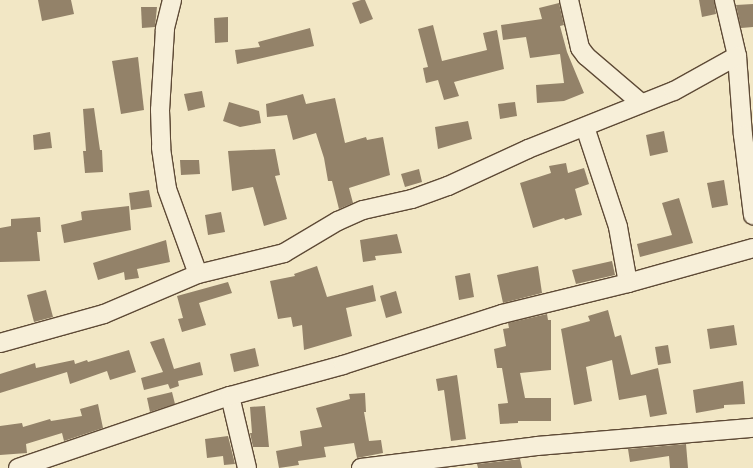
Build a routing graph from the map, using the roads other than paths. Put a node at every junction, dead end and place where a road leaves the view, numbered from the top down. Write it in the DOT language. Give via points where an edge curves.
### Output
graph roads {
  1 [pos="172,0"];
  2 [pos="569,0"];
  3 [pos="724,0"];
  4 [pos="737,56"];
  5 [pos="640,103"];
  6 [pos="585,127"];
  7 [pos="748,134"];
  8 [pos="753,214"];
  9 [pos="753,248"];
  10 [pos="198,274"];
  11 [pos="628,283"];
  12 [pos="0,343"];
  13 [pos="230,396"];
  14 [pos="753,428"];
  15 [pos="18,468"];
  16 [pos="247,468"];
  17 [pos="361,468"];
  1 -- 10 [label="street" via="164,29 161,148 167,189"];
  2 -- 5 [label="street" via="580,48"];
  3 -- 4 [label="street"];
  4 -- 5 [label="street" via="674,91"];
  4 -- 7 [label="street"];
  5 -- 6 [label="street"];
  6 -- 10 [label="street" via="448,186 412,199 363,210 284,253"];
  6 -- 11 [label="street" via="618,227"];
  7 -- 8 [label="street"];
  9 -- 11 [label="street"];
  10 -- 12 [label="street" via="104,314"];
  11 -- 13 [label="street" via="502,314 343,365"];
  13 -- 15 [label="street"];
  13 -- 16 [label="street"];
  14 -- 17 [label="street" via="537,446"];
}
